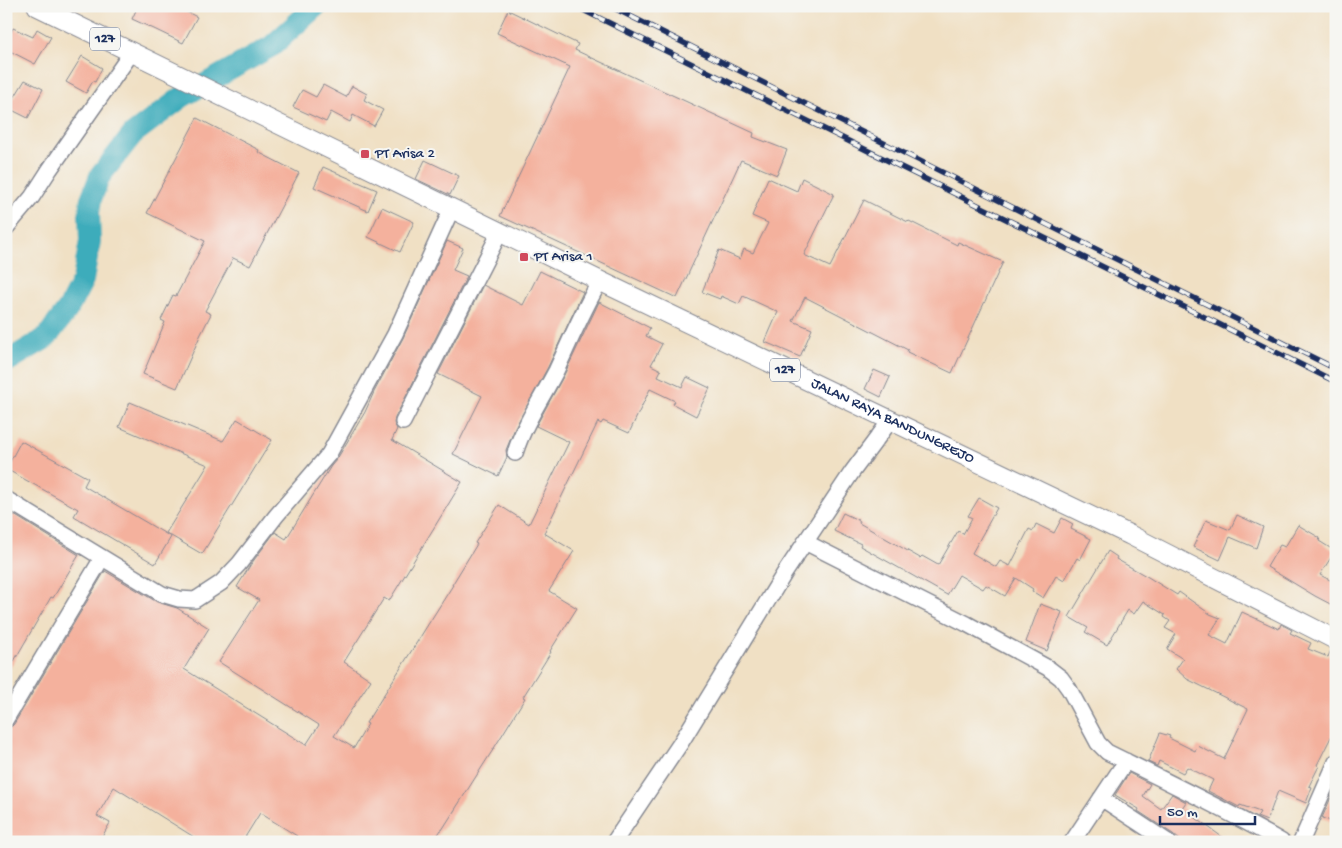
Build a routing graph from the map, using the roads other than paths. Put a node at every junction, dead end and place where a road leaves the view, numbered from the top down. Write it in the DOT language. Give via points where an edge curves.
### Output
graph roads {
  1 [pos="37,6"];
  2 [pos="132,52"];
  3 [pos="452,208"];
  4 [pos="6,228"];
  5 [pos="500,232"];
  6 [pos="600,281"];
  7 [pos="890,421"];
  8 [pos="403,422"];
  9 [pos="515,454"];
  10 [pos="6,498"];
  11 [pos="804,542"];
  12 [pos="102,558"];
  13 [pos="1336,640"];
  14 [pos="6,719"];
  15 [pos="1126,761"];
  16 [pos="1336,762"];
  17 [pos="1101,798"];
  18 [pos="1303,841"];
  19 [pos="614,842"];
  20 [pos="1072,842"];
  21 [pos="1168,842"];
  22 [pos="1282,842"];
  1 -- 2 [label="main road, 127"];
  2 -- 3 [label="main road, JALAN RAYA BANDUNGREJO / 127"];
  2 -- 4 [label="street" via="32,197"];
  3 -- 5 [label="main road, JALAN RAYA BANDUNGREJO / 127"];
  3 -- 12 [label="street" via="395,334 329,454 221,583 195,600 179,599 162,594"];
  5 -- 6 [label="main road, JALAN RAYA BANDUNGREJO / 127"];
  5 -- 8 [label="street"];
  6 -- 7 [label="main road, JALAN RAYA BANDUNGREJO / 127"];
  6 -- 9 [label="street"];
  7 -- 11 [label="street"];
  7 -- 13 [label="main road, JALAN RAYA BANDUNGREJO / 127" via="1130,535"];
  10 -- 12 [label="street"];
  11 -- 15 [label="street" via="1048,668 1069,689 1098,744"];
  11 -- 19 [label="street" via="680,744"];
  12 -- 14 [label="street"];
  15 -- 17 [label="street"];
  15 -- 22 [label="street"];
  16 -- 18 [label="street"];
  17 -- 20 [label="street"];
  17 -- 21 [label="street"];
}
